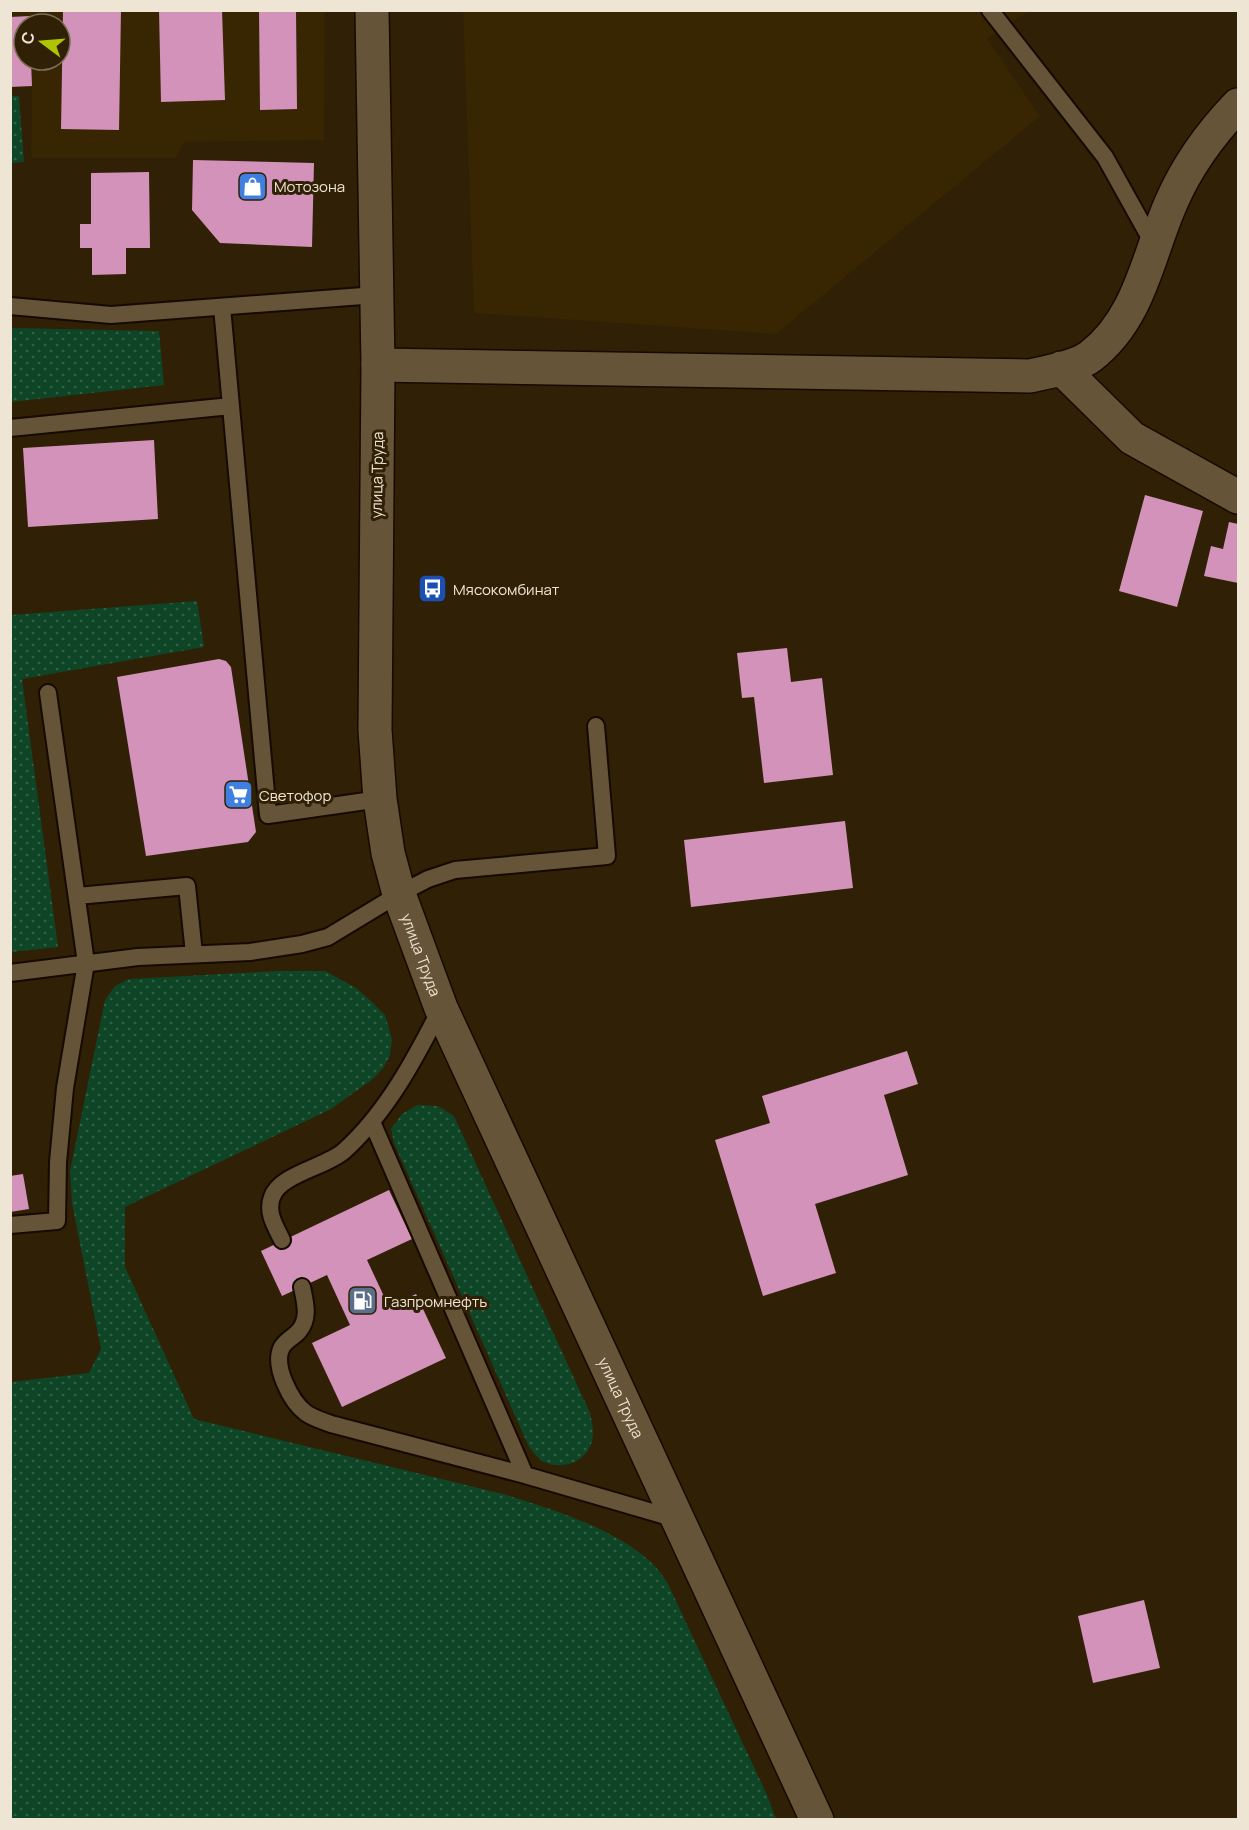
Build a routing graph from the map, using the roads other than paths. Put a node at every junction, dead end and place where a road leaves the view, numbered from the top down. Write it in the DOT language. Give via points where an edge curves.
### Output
graph roads {
  1 [pos="372,10"];
  2 [pos="990,10"];
  3 [pos="1239,105"];
  4 [pos="1154,245"];
  5 [pos="376,295"];
  6 [pos="10,306"];
  7 [pos="222,307"];
  8 [pos="378,365"];
  9 [pos="1061,368"];
  10 [pos="231,406"];
  11 [pos="10,428"];
  12 [pos="1239,497"];
  13 [pos="48,693"];
  14 [pos="596,726"];
  15 [pos="380,799"];
  16 [pos="399,894"];
  17 [pos="77,896"];
  18 [pos="194,954"];
  19 [pos="86,963"];
  20 [pos="10,973"];
  21 [pos="441,1008"];
  22 [pos="372,1122"];
  23 [pos="10,1225"];
  24 [pos="282,1240"];
  25 [pos="302,1287"];
  26 [pos="525,1475"];
  27 [pos="676,1519"];
  28 [pos="817,1820"];
  1 -- 5 [label="street, улица Труда"];
  2 -- 4 [label="lane" via="1105,157"];
  3 -- 4 [label="street" via="1192,162"];
  4 -- 9 [label="street" via="1146,275 1113,334 1090,357"];
  5 -- 7 [label="lane"];
  5 -- 8 [label="street, улица Труда"];
  6 -- 7 [label="lane" via="111,315"];
  7 -- 10 [label="lane"];
  8 -- 9 [label="street" via="1030,376"];
  8 -- 15 [label="street, улица Труда" via="375,730"];
  9 -- 12 [label="street" via="1132,438"];
  10 -- 11 [label="lane"];
  10 -- 15 [label="lane" via="268,815"];
  13 -- 17 [label="lane"];
  14 -- 16 [label="lane" via="607,856 455,870"];
  15 -- 16 [label="street, улица Труда"];
  16 -- 18 [label="lane" via="328,937 250,952"];
  16 -- 21 [label="street, улица Труда"];
  17 -- 18 [label="lane" via="187,886"];
  17 -- 19 [label="lane"];
  18 -- 19 [label="lane"];
  19 -- 20 [label="lane"];
  19 -- 23 [label="lane" via="65,1088 57,1221"];
  21 -- 22 [label="lane" via="409,1070"];
  21 -- 27 [label="street, улица Труда"];
  22 -- 24 [label="lane" via="342,1153 282,1184 272,1197 270,1215"];
  22 -- 26 [label="lane"];
  25 -- 26 [label="lane" via="305,1320 283,1345 279,1366 292,1399 307,1414"];
  26 -- 27 [label="lane"];
  27 -- 28 [label="street, улица Труда"];
}
